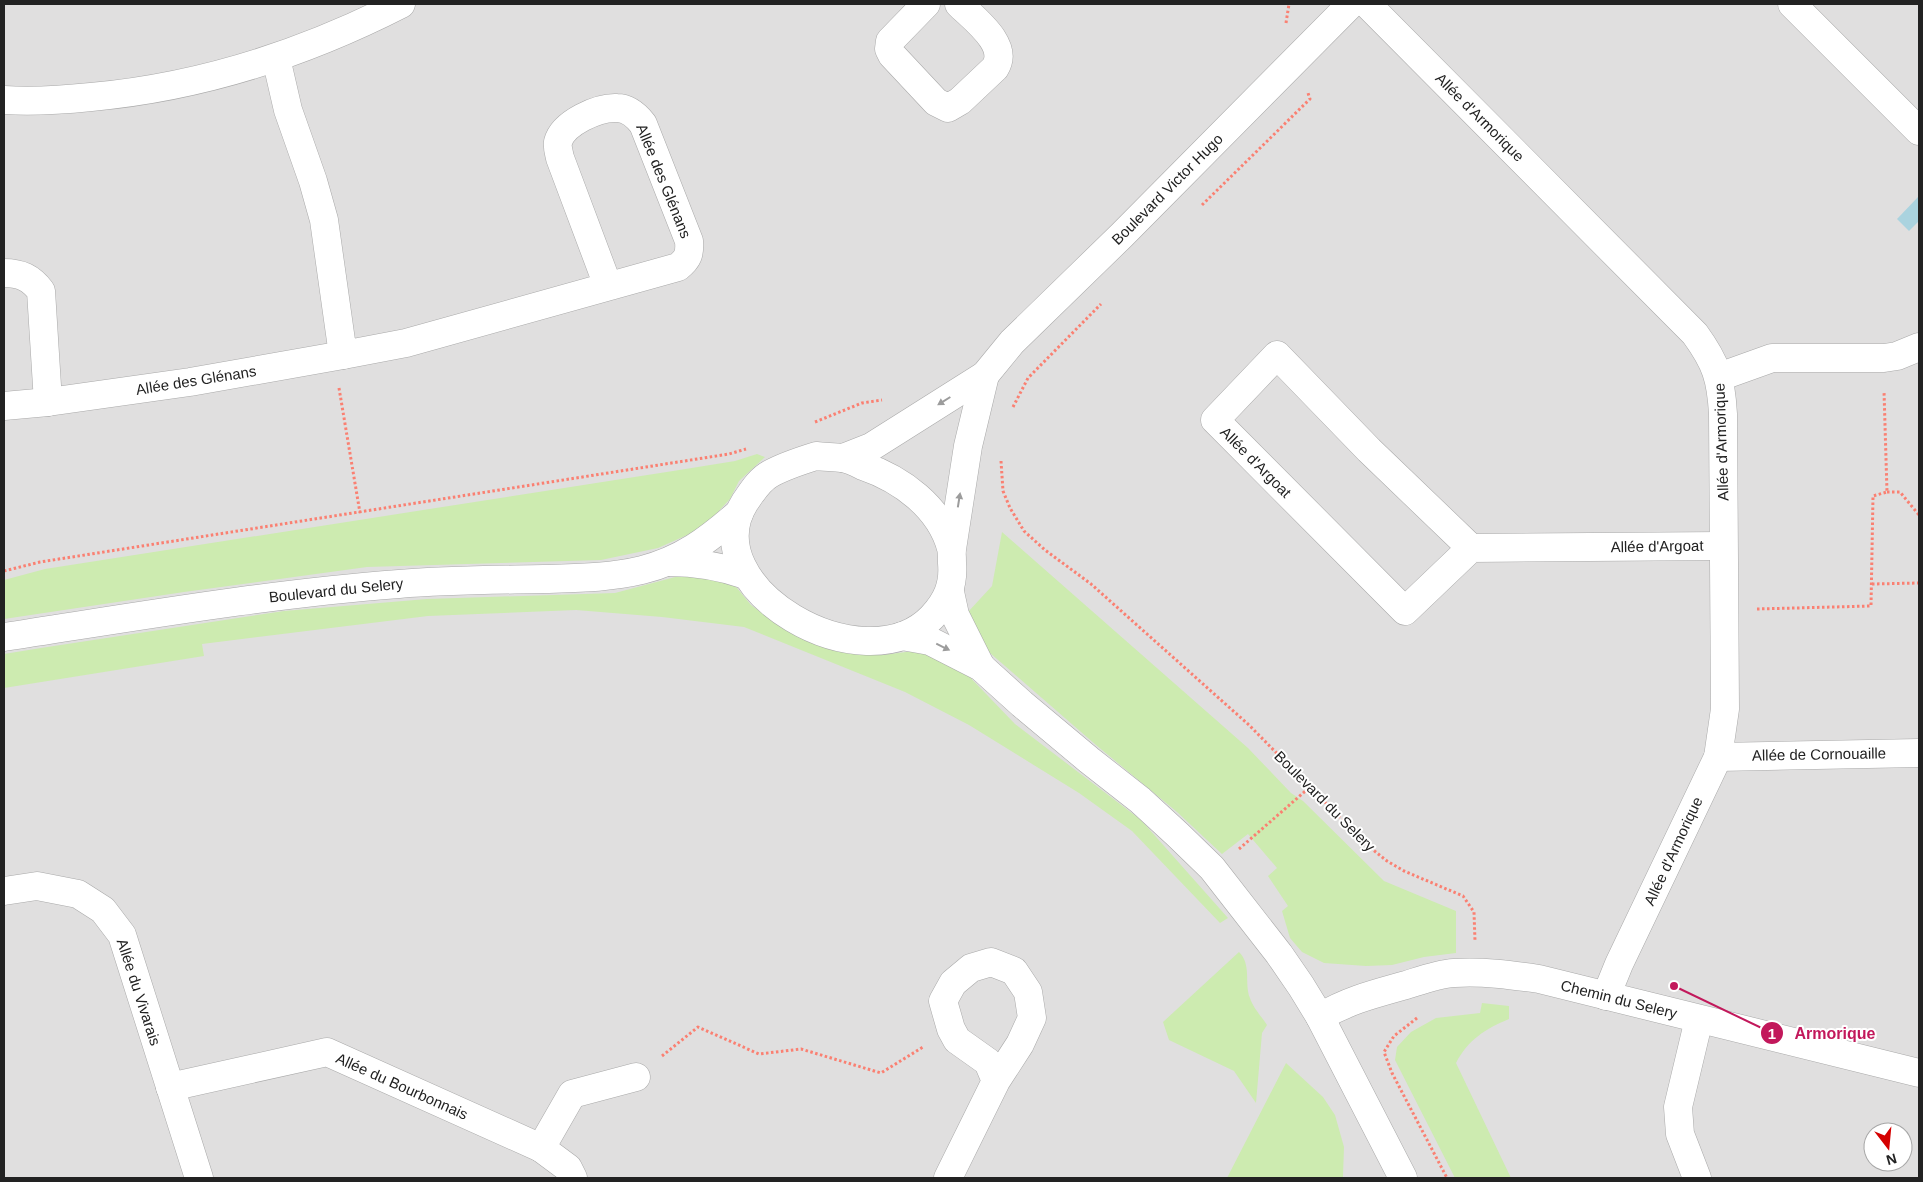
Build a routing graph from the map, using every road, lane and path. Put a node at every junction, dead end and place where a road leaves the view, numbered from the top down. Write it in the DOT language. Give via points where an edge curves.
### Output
graph roads {
  1 [pos="401,4"];
  2 [pos="926,4"];
  3 [pos="959,4"];
  4 [pos="1351,4"];
  5 [pos="1368,4"];
  6 [pos="1792,4"];
  7 [pos="276,58"];
  8 [pos="1308,92"];
  9 [pos="4,100"];
  10 [pos="1919,131"];
  11 [pos="1196,210"];
  12 [pos="4,273"];
  13 [pos="608,286"];
  14 [pos="1104,301"];
  15 [pos="1919,347"];
  16 [pos="338,356"];
  17 [pos="1884,358"];
  18 [pos="985,375"];
  19 [pos="1719,377"];
  20 [pos="48,402"];
  21 [pos="4,406"];
  22 [pos="1011,409"];
  23 [pos="919,417"];
  24 [pos="806,426"];
  25 [pos="968,446"];
  26 [pos="752,447"];
  27 [pos="843,458"];
  28 [pos="1887,492"];
  29 [pos="360,513"];
  30 [pos="738,513"];
  31 [pos="1919,515"];
  32 [pos="1723,546"];
  33 [pos="1471,548"];
  34 [pos="952,549"];
  35 [pos="669,562"];
  36 [pos="4,571"];
  37 [pos="746,574"];
  38 [pos="1919,583"];
  39 [pos="1872,584"];
  40 [pos="950,592"];
  41 [pos="1725,610"];
  42 [pos="902,636"];
  43 [pos="4,637"];
  44 [pos="981,666"];
  45 [pos="1919,753"];
  46 [pos="1718,757"];
  47 [pos="1310,787"];
  48 [pos="1235,853"];
  49 [pos="4,891"];
  50 [pos="1474,973"];
  51 [pos="1606,996"];
  52 [pos="1420,1015"];
  53 [pos="1320,1017"];
  54 [pos="1699,1019"];
  55 [pos="951,1029"];
  56 [pos="1919,1073"];
  57 [pos="636,1077"];
  58 [pos="996,1081"];
  59 [pos="170,1088"];
  60 [pos="541,1148"];
  61 [pos="199,1178"];
  62 [pos="572,1178"];
  63 [pos="948,1178"];
  64 [pos="1403,1178"];
  65 [pos="1447,1178"];
  66 [pos="1697,1178"];
  1 -- 7 [label="street" via="331,37"];
  2 -- 3 [label="street" via="890,42 889,49 936,102 948,108 995,68 1000,54 995,41"];
  4 -- 18 [label="street, Boulevard Victor Hugo" via="1012,342"];
  5 -- 19 [label="street, Allée d'Armorique" via="1695,334"];
  6 -- 10 [label="street"];
  7 -- 9 [label="street" via="212,77 146,90 78,98"];
  7 -- 16 [label="street" via="288,110 324,220"];
  8 -- 11 [label="path" via="1310,99"];
  12 -- 20 [label="street" via="32,280 41,290"];
  13 -- 13 [label="street, Allée des Glénans" via="678,267 689,256 690,248 643,124 632,112 616,108 577,120 564,131 558,142 560,158"];
  13 -- 16 [label="street, Allée des Glénans" via="406,343"];
  14 -- 22 [label="path" via="1028,378"];
  15 -- 17 [label="street"];
  16 -- 20 [label="street, Allée des Glénans"];
  16 -- 29 [label="path"];
  17 -- 19 [label="street" via="1772,358"];
  17 -- 28 [label="path"];
  18 -- 23 [label="street, Boulevard Victor Hugo, one-way"];
  18 -- 25 [label="street, Boulevard Victor Hugo"];
  19 -- 32 [label="street, Allée d'Armorique" via="1723,414"];
  20 -- 21 [label="street, Allée des Glénans"];
  23 -- 24 [label="path" via="899,397 862,403"];
  23 -- 27 [label="street, Boulevard Victor Hugo" via="870,447"];
  34 -- 25 [label="street, Boulevard Victor Hugo, one-way"];
  25 -- 47 [label="path, Boulevard du Selery" via="1001,448 1003,492 1024,530 1091,584 1249,725"];
  26 -- 29 [label="path" via="729,454"];
  27 -- 30 [label="street" via="816,456 768,475"];
  27 -- 34 [label="street" via="903,485 928,506 941,524"];
  28 -- 31 [label="path" via="1900,492"];
  28 -- 39 [label="path" via="1873,496"];
  29 -- 36 [label="path" via="40,562"];
  30 -- 35 [label="street, Boulevard du Selery" via="716,533"];
  30 -- 37 [label="street" via="736,548"];
  32 -- 33 [label="street, Allée d'Argoat"];
  32 -- 41 [label="street, Allée d'Armorique"];
  33 -- 33 [label="street, Allée d'Argoat" via="1277,355 1215,420 1405,611"];
  34 -- 40 [label="street"];
  35 -- 37 [label="street, Boulevard du Selery" via="696,562"];
  35 -- 43 [label="street, Boulevard du Selery" via="596,578 450,581 338,588"];
  37 -- 42 [label="street" via="763,596 779,609 820,631 841,639 867,642"];
  38 -- 39 [label="path"];
  39 -- 41 [label="path" via="1871,606"];
  40 -- 42 [label="street" via="923,626"];
  40 -- 44 [label="street" via="955,615"];
  41 -- 46 [label="street, Allée d'Armorique" via="1725,709"];
  42 -- 44 [label="street, one-way" via="930,640"];
  44 -- 53 [label="street" via="1088,760 1140,800 1212,868 1280,954"];
  45 -- 46 [label="street, Allée de Cornouaille"];
  46 -- 51 [label="street, Allée d'Armorique"];
  47 -- 48 [label="path"];
  47 -- 50 [label="path, Boulevard du Selery" via="1387,861 1463,896 1474,912"];
  49 -- 59 [label="street, Allée du Vivarais" via="37,886 78,894 103,910 122,935"];
  50 -- 51 [label="street, Chemin du Selery" via="1539,979"];
  50 -- 53 [label="street, Chemin du Selery" via="1434,976 1341,1004"];
  51 -- 54 [label="street, Chemin du Selery"];
  52 -- 65 [label="path" via="1394,1036 1384,1052"];
  53 -- 64 [label="street"];
  54 -- 56 [label="street, Chemin du Selery"];
  54 -- 66 [label="street" via="1678,1107 1680,1134"];
  55 -- 57 [label="path" via="881,1073 801,1048 759,1054 698,1027"];
  55 -- 58 [label="street" via="957,1040 988,1062"];
  55 -- 58 [label="street" via="943,1001 953,983 971,968 991,962 1014,971 1028,992 1032,1018"];
  57 -- 60 [label="street" via="572,1094"];
  58 -- 63 [label="street"];
  59 -- 60 [label="street, Allée du Bourbonnais" via="327,1052"];
  59 -- 61 [label="street, Allée du Vivarais"];
  60 -- 62 [label="street, Allée du Bourbonnais" via="568,1168"];
}
